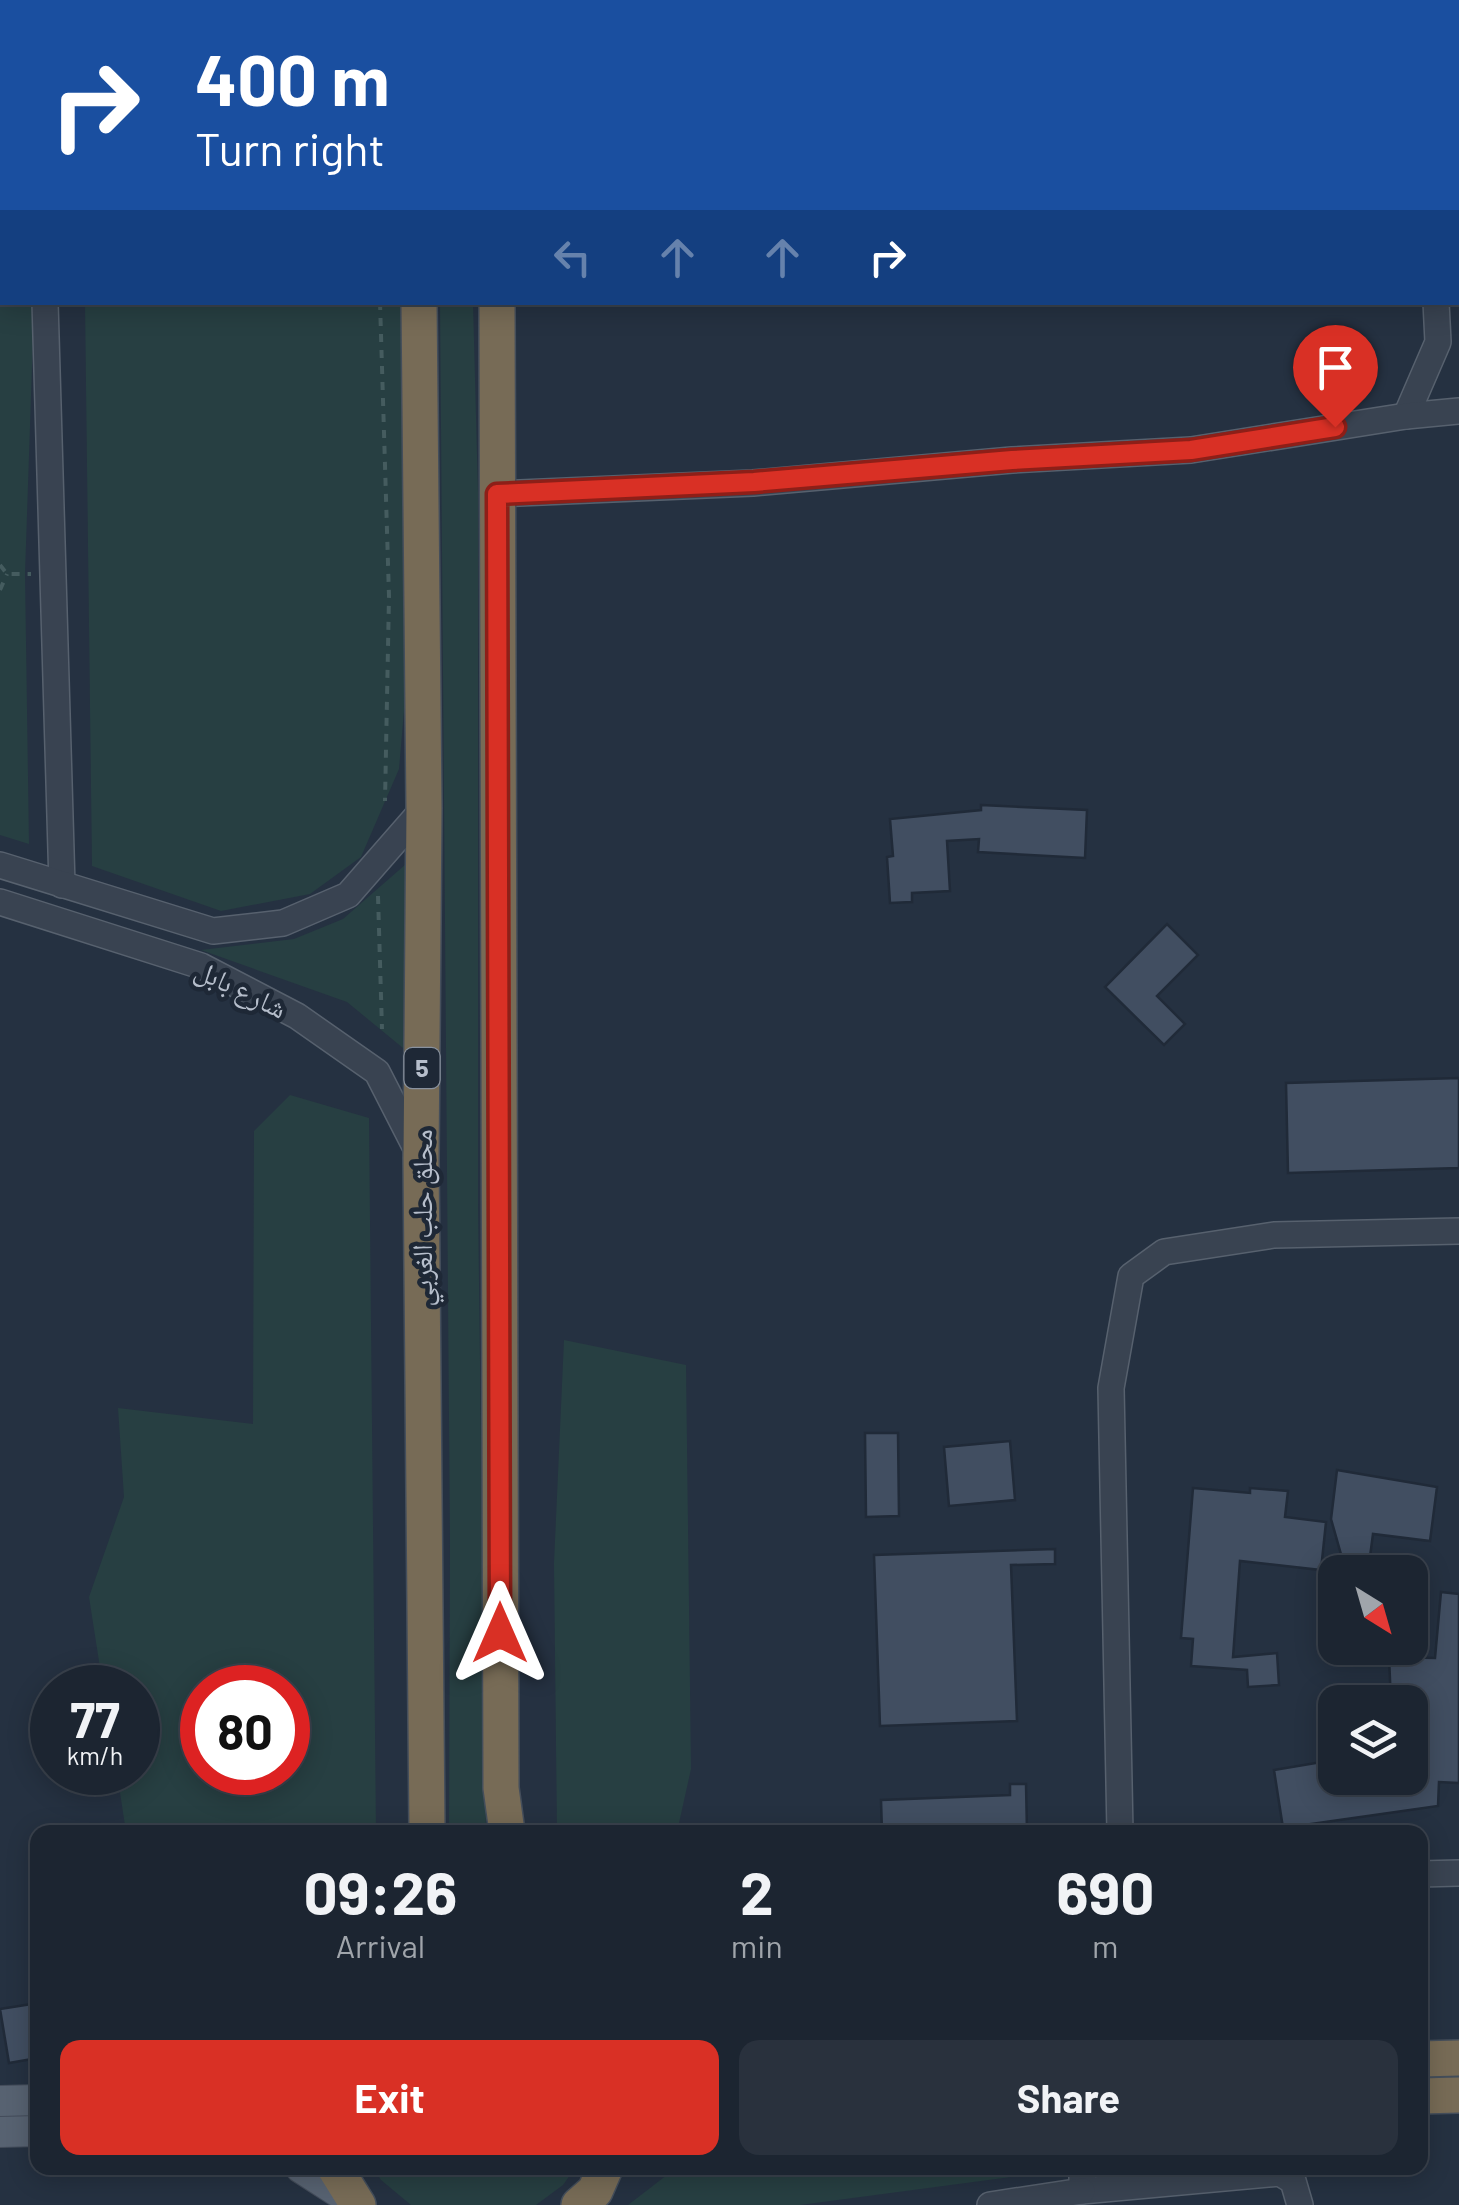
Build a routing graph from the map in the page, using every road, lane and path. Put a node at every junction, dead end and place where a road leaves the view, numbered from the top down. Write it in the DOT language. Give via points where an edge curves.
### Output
graph roads {
  1 [pos="44,305"];
  2 [pos="380,305"];
  3 [pos="419,305"];
  4 [pos="497,305"];
  5 [pos="1436,305"];
  6 [pos="1459,411"];
  7 [pos="1406,416"];
  8 [pos="497,494"];
  9 [pos="0,565"];
  10 [pos="53,574"];
  11 [pos="4,578"];
  12 [pos="0,590"];
  13 [pos="385,800"];
  14 [pos="424,808"];
  15 [pos="0,865"];
  16 [pos="62,885"];
  17 [pos="378,892"];
  18 [pos="0,902"];
  19 [pos="192,926"];
  20 [pos="180,960"];
  21 [pos="382,1029"];
  22 [pos="421,1158"];
  23 [pos="1459,1231"];
  24 [pos="428,1825"];
  25 [pos="506,1825"];
  26 [pos="1120,1825"];
  27 [pos="1459,1873"];
  28 [pos="1428,1874"];
  29 [pos="1459,2043"];
  30 [pos="1428,2044"];
  31 [pos="1459,2058"];
  32 [pos="1428,2059"];
  33 [pos="1459,2095"];
  34 [pos="1428,2096"];
  35 [pos="30,2100"];
  36 [pos="0,2101"];
  37 [pos="30,2131"];
  38 [pos="0,2132"];
  39 [pos="312,2175"];
  40 [pos="339,2175"];
  41 [pos="1214,2175"];
  42 [pos="1284,2175"];
  43 [pos="1082,2179"];
  44 [pos="358,2205"];
  45 [pos="990,2205"];
  46 [pos="1300,2205"];
  1 -- 10 [label="street"];
  2 -- 13 [label="path" via="389,596"];
  3 -- 14 [label="highway, محلق حلب الغربي / 5"];
  4 -- 8 [label="highway"];
  5 -- 7 [label="street" via="1438,342"];
  6 -- 7 [label="street"];
  7 -- 8 [label="street" via="1191,450"];
  8 -- 25 [label="highway"];
  9 -- 11 [label="path"];
  10 -- 11 [label="path"];
  10 -- 16 [label="street"];
  11 -- 12 [label="path"];
  14 -- 19 [label="street" via="348,895 283,924 213,931"];
  14 -- 22 [label="highway, محلق حلب الغربي / 5"];
  15 -- 16 [label="street"];
  16 -- 19 [label="street"];
  17 -- 21 [label="path"];
  18 -- 20 [label="street, شارع بابل"];
  19 -- 20 [label="street"];
  20 -- 22 [label="street, شارع بابل" via="297,1016 377,1072"];
  22 -- 24 [label="highway, محلق حلب الغربي / 5"];
  23 -- 26 [label="street" via="1274,1235 1164,1252 1131,1276 1111,1388"];
  27 -- 28 [label="street"];
  29 -- 30 [label="street"];
  31 -- 32 [label="highway"];
  33 -- 34 [label="highway"];
  35 -- 36 [label="main road"];
  37 -- 38 [label="main road"];
  39 -- 44 [label="main road"];
  40 -- 44 [label="highway"];
  41 -- 43 [label="street"];
  42 -- 46 [label="street" via="1294,2181"];
  43 -- 45 [label="street"];
}
